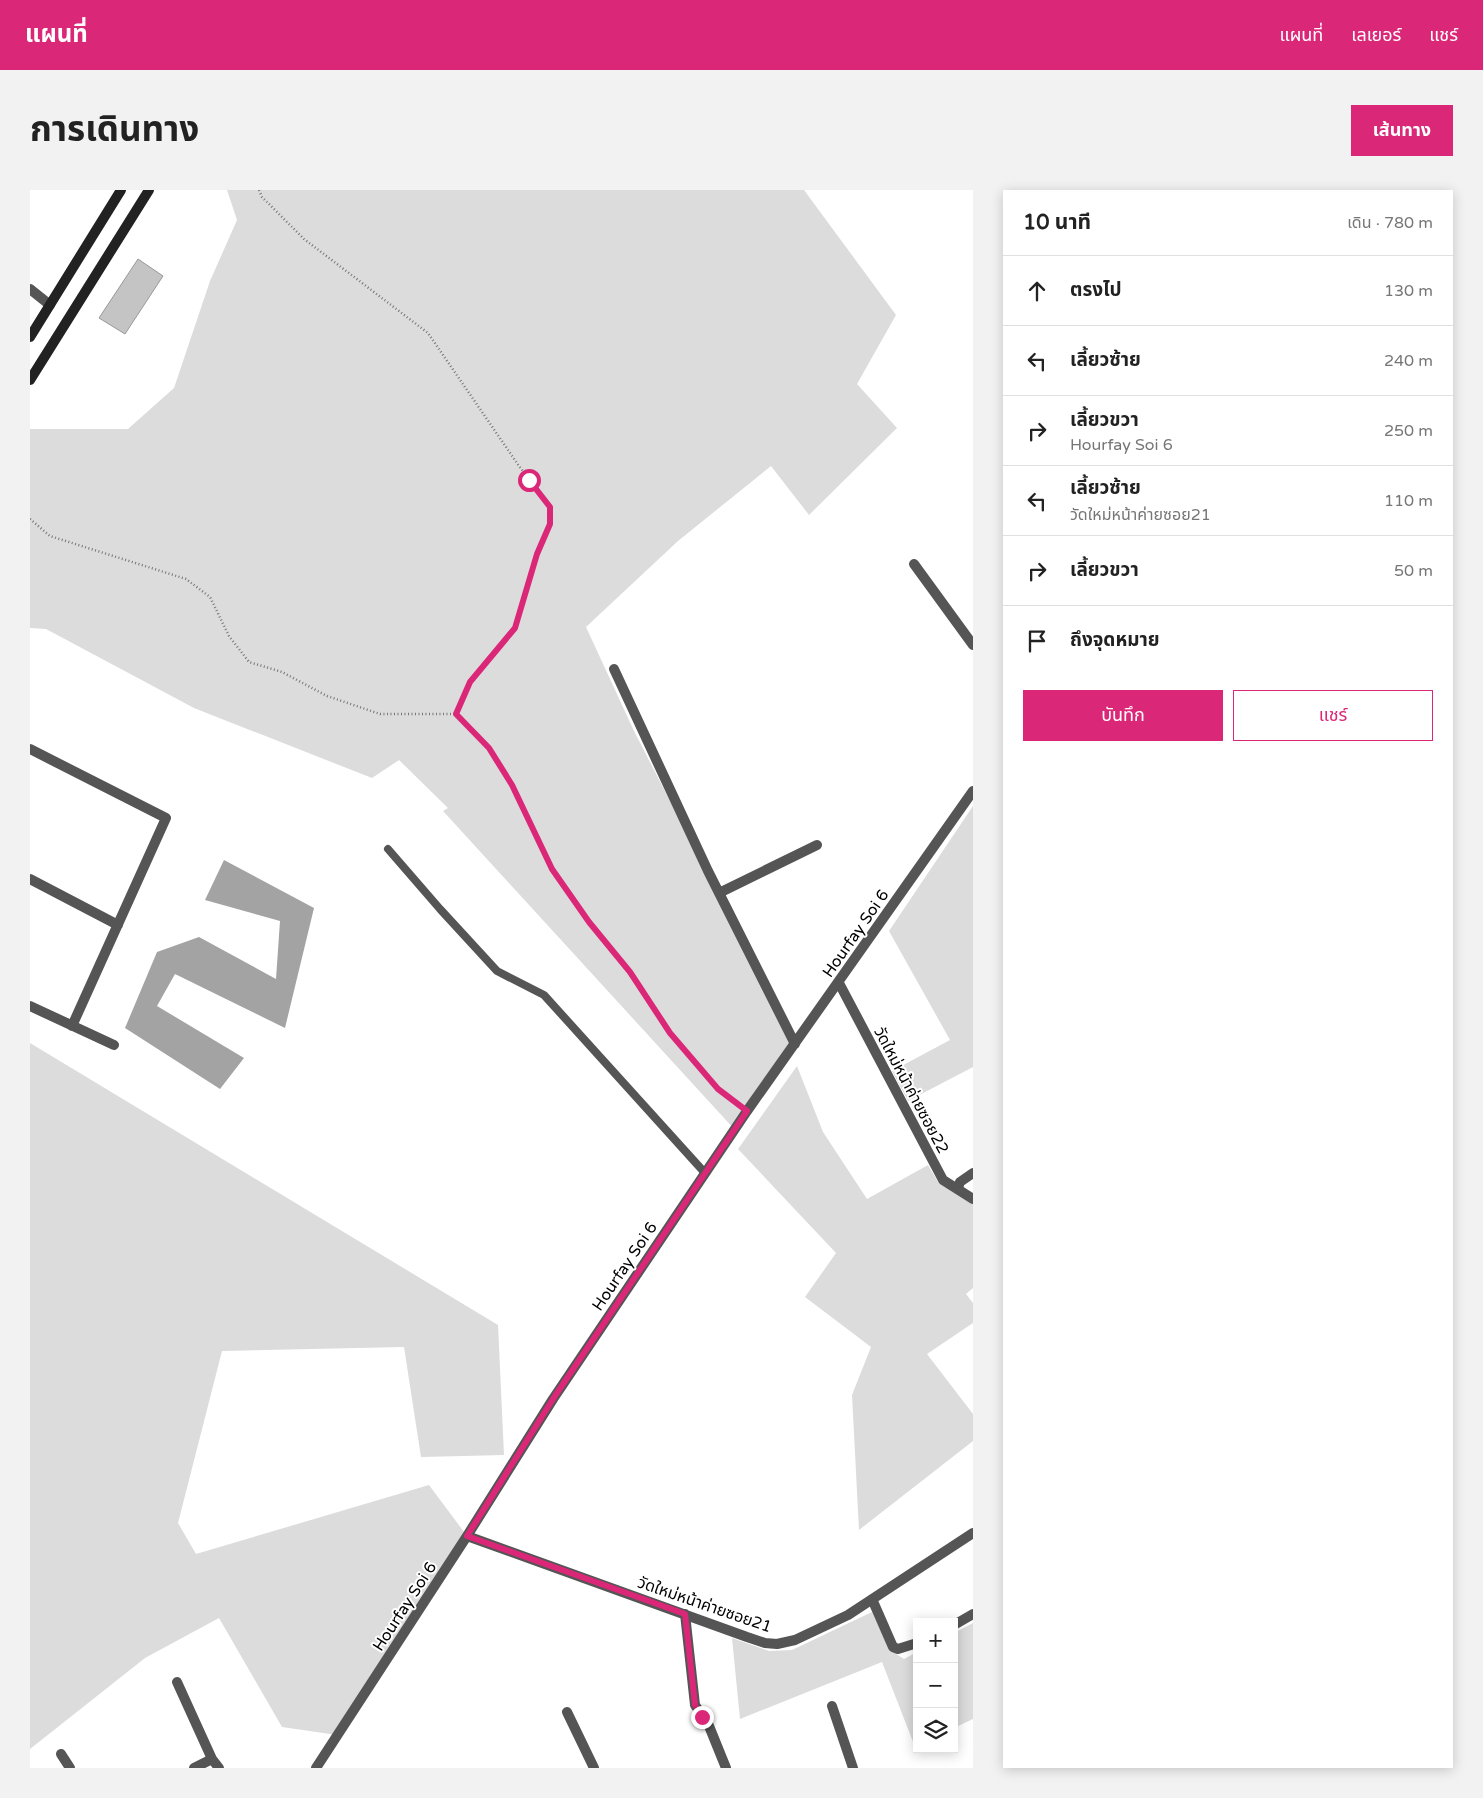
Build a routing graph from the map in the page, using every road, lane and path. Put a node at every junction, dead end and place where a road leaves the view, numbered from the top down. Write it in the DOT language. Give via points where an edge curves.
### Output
graph roads {
  1 [pos="121,190"];
  2 [pos="149,190"];
  3 [pos="259,190"];
  4 [pos="30,289"];
  5 [pos="50,305"];
  6 [pos="30,337"];
  7 [pos="30,380"];
  8 [pos="30,519"];
  9 [pos="914,564"];
  10 [pos="973,645"];
  11 [pos="614,670"];
  12 [pos="456,714"];
  13 [pos="30,749"];
  14 [pos="973,791"];
  15 [pos="817,845"];
  16 [pos="388,849"];
  17 [pos="30,879"];
  18 [pos="719,893"];
  19 [pos="118,925"];
  20 [pos="839,983"];
  21 [pos="30,1006"];
  22 [pos="72,1026"];
  23 [pos="795,1044"];
  24 [pos="114,1045"];
  25 [pos="747,1111"];
  26 [pos="705,1173"];
  27 [pos="973,1173"];
  28 [pos="958,1188"];
  29 [pos="973,1199"];
  30 [pos="973,1533"];
  31 [pos="467,1536"];
  32 [pos="872,1599"];
  33 [pos="685,1614"];
  34 [pos="973,1614"];
  35 [pos="958,1623"];
  36 [pos="913,1644"];
  37 [pos="177,1682"];
  38 [pos="832,1706"];
  39 [pos="567,1712"];
  40 [pos="61,1754"];
  41 [pos="212,1759"];
  42 [pos="70,1768"];
  43 [pos="194,1768"];
  44 [pos="219,1768"];
  45 [pos="316,1768"];
  46 [pos="594,1768"];
  47 [pos="726,1768"];
  48 [pos="853,1768"];
  1 -- 5 [label="main road"];
  2 -- 7 [label="main road"];
  3 -- 12 [label="path" via="304,238 428,332 550,507 550,524 537,554 515,628 470,682"];
  4 -- 5 [label="street"];
  5 -- 6 [label="main road"];
  8 -- 12 [label="path" via="50,536 186,579 210,597 229,636 249,662 282,672 327,696 380,714"];
  9 -- 10 [label="street"];
  11 -- 18 [label="street"];
  12 -- 25 [label="path" via="489,748 512,785 552,869 630,972 670,1033 718,1089"];
  13 -- 19 [label="street" via="166,818"];
  14 -- 20 [label="street, Hourfay Soi 6"];
  15 -- 18 [label="street"];
  16 -- 26 [label="lane" via="497,971 544,995"];
  17 -- 19 [label="street"];
  18 -- 23 [label="street"];
  19 -- 22 [label="street"];
  20 -- 23 [label="street, Hourfay Soi 6"];
  20 -- 28 [label="street, วัดใหม่หน้าค่ายซอย22" via="943,1180"];
  21 -- 22 [label="street"];
  22 -- 24 [label="street"];
  23 -- 25 [label="street, Hourfay Soi 6"];
  25 -- 26 [label="street, Hourfay Soi 6"];
  26 -- 31 [label="street, Hourfay Soi 6" via="553,1399"];
  27 -- 28 [label="street" via="960,1182"];
  28 -- 29 [label="street, วัดใหม่หน้าค่ายซอย22"];
  30 -- 32 [label="street, วัดใหม่หน้าค่ายซอย21"];
  31 -- 33 [label="street, วัดใหม่หน้าค่ายซอย21"];
  31 -- 45 [label="street, Hourfay Soi 6"];
  32 -- 33 [label="street, วัดใหม่หน้าค่ายซอย21" via="848,1615 795,1640 777,1644 756,1640"];
  32 -- 36 [label="street" via="893,1647 898,1649"];
  33 -- 47 [label="street" via="695,1705 709,1726"];
  34 -- 35 [label="street"];
  37 -- 41 [label="street"];
  38 -- 48 [label="street"];
  39 -- 46 [label="street"];
  40 -- 42 [label="street"];
  41 -- 43 [label="street"];
  41 -- 44 [label="street"];
}
